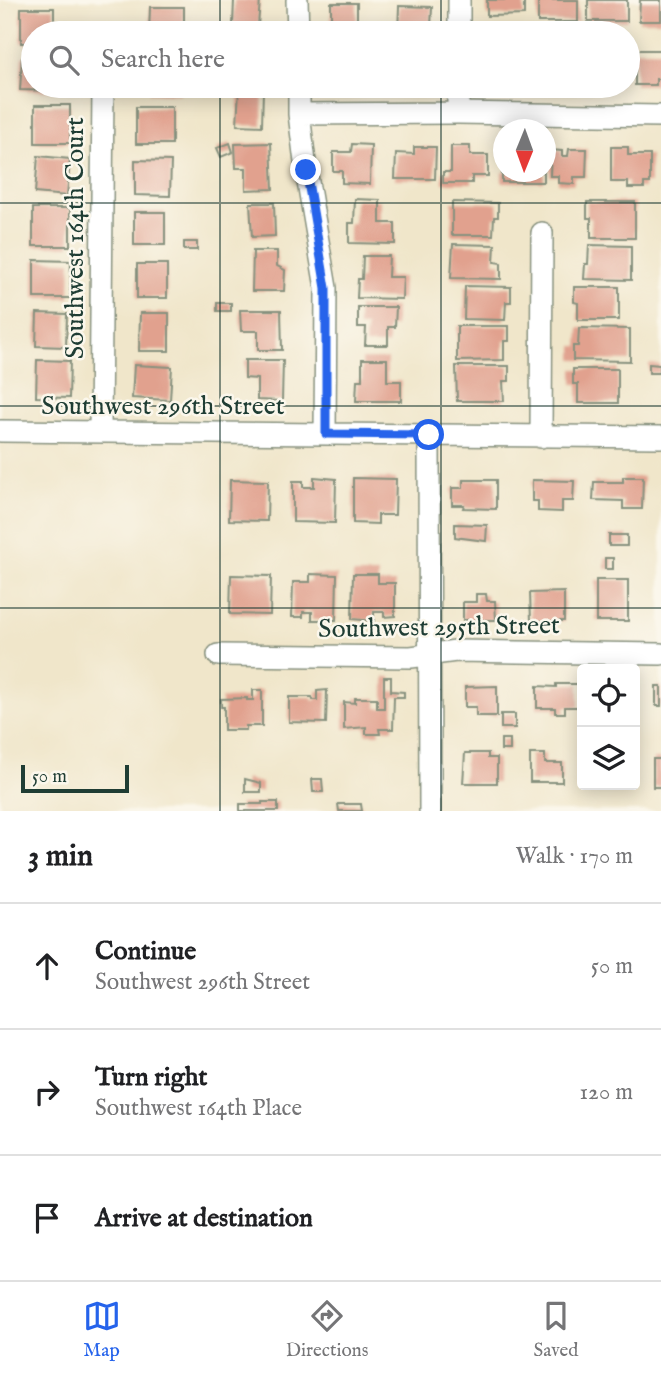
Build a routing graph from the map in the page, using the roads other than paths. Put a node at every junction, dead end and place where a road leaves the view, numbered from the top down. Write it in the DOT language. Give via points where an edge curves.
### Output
graph roads {
  1 [pos="297,0"];
  2 [pos="459,0"];
  3 [pos="298,21"];
  4 [pos="459,21"];
  5 [pos="103,98"];
  6 [pos="299,98"];
  7 [pos="458,98"];
  8 [pos="458,113"];
  9 [pos="299,114"];
  10 [pos="661,116"];
  11 [pos="541,233"];
  12 [pos="0,431"];
  13 [pos="100,432"];
  14 [pos="326,434"];
  15 [pos="429,435"];
  16 [pos="541,437"];
  17 [pos="661,437"];
  18 [pos="430,654"];
  19 [pos="661,654"];
  20 [pos="218,655"];
  21 [pos="429,811"];
  1 -- 3 [label="street"];
  2 -- 4 [label="street"];
  5 -- 13 [label="street, Southwest 164th Court"];
  6 -- 9 [label="street"];
  7 -- 8 [label="street"];
  8 -- 9 [label="street"];
  8 -- 10 [label="street"];
  9 -- 14 [label="street" via="326,288"];
  11 -- 16 [label="street"];
  12 -- 13 [label="street, Southwest 296th Street"];
  13 -- 14 [label="street, Southwest 296th Street"];
  14 -- 15 [label="street, Southwest 296th Street"];
  15 -- 16 [label="street, Southwest 296th Street"];
  15 -- 18 [label="street"];
  16 -- 17 [label="street, Southwest 296th Street"];
  18 -- 19 [label="street, Southwest 295th Street"];
  18 -- 20 [label="street, Southwest 295th Street"];
  18 -- 21 [label="street"];
}
